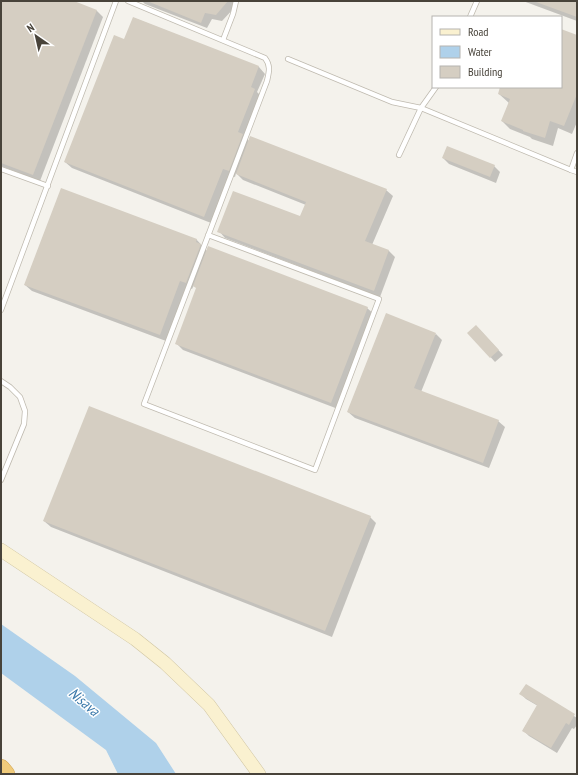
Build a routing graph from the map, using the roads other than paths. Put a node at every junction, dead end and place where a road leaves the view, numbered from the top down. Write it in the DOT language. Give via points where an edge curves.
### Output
graph roads {
  1 [pos="116,1"];
  2 [pos="128,1"];
  3 [pos="236,1"];
  4 [pos="477,1"];
  5 [pos="470,16"];
  6 [pos="223,40"];
  7 [pos="288,59"];
  8 [pos="435,88"];
  9 [pos="421,108"];
  10 [pos="577,153"];
  11 [pos="399,155"];
  12 [pos="1,168"];
  13 [pos="571,170"];
  14 [pos="577,172"];
  15 [pos="48,186"];
  16 [pos="208,235"];
  17 [pos="1,310"];
  18 [pos="1,381"];
  19 [pos="1,480"];
  20 [pos="1,550"];
  21 [pos="1,768"];
  22 [pos="6,774"];
  23 [pos="259,774"];
  1 -- 15 [label="lane"];
  2 -- 6 [label="lane"];
  3 -- 6 [label="lane"];
  4 -- 5 [label="lane"];
  6 -- 16 [label="lane" via="266,58 270,69"];
  7 -- 9 [label="lane" via="392,102"];
  8 -- 9 [label="lane"];
  9 -- 11 [label="lane"];
  9 -- 13 [label="lane"];
  10 -- 13 [label="lane"];
  12 -- 15 [label="lane"];
  13 -- 14 [label="lane"];
  15 -- 17 [label="lane"];
  16 -- 16 [label="lane" via="379,299 315,470 144,404"];
  18 -- 19 [label="lane" via="20,397 25,411 24,424"];
  20 -- 23 [label="main road" via="135,639 165,663 209,705"];
  21 -- 22 [label="highway"];
}
